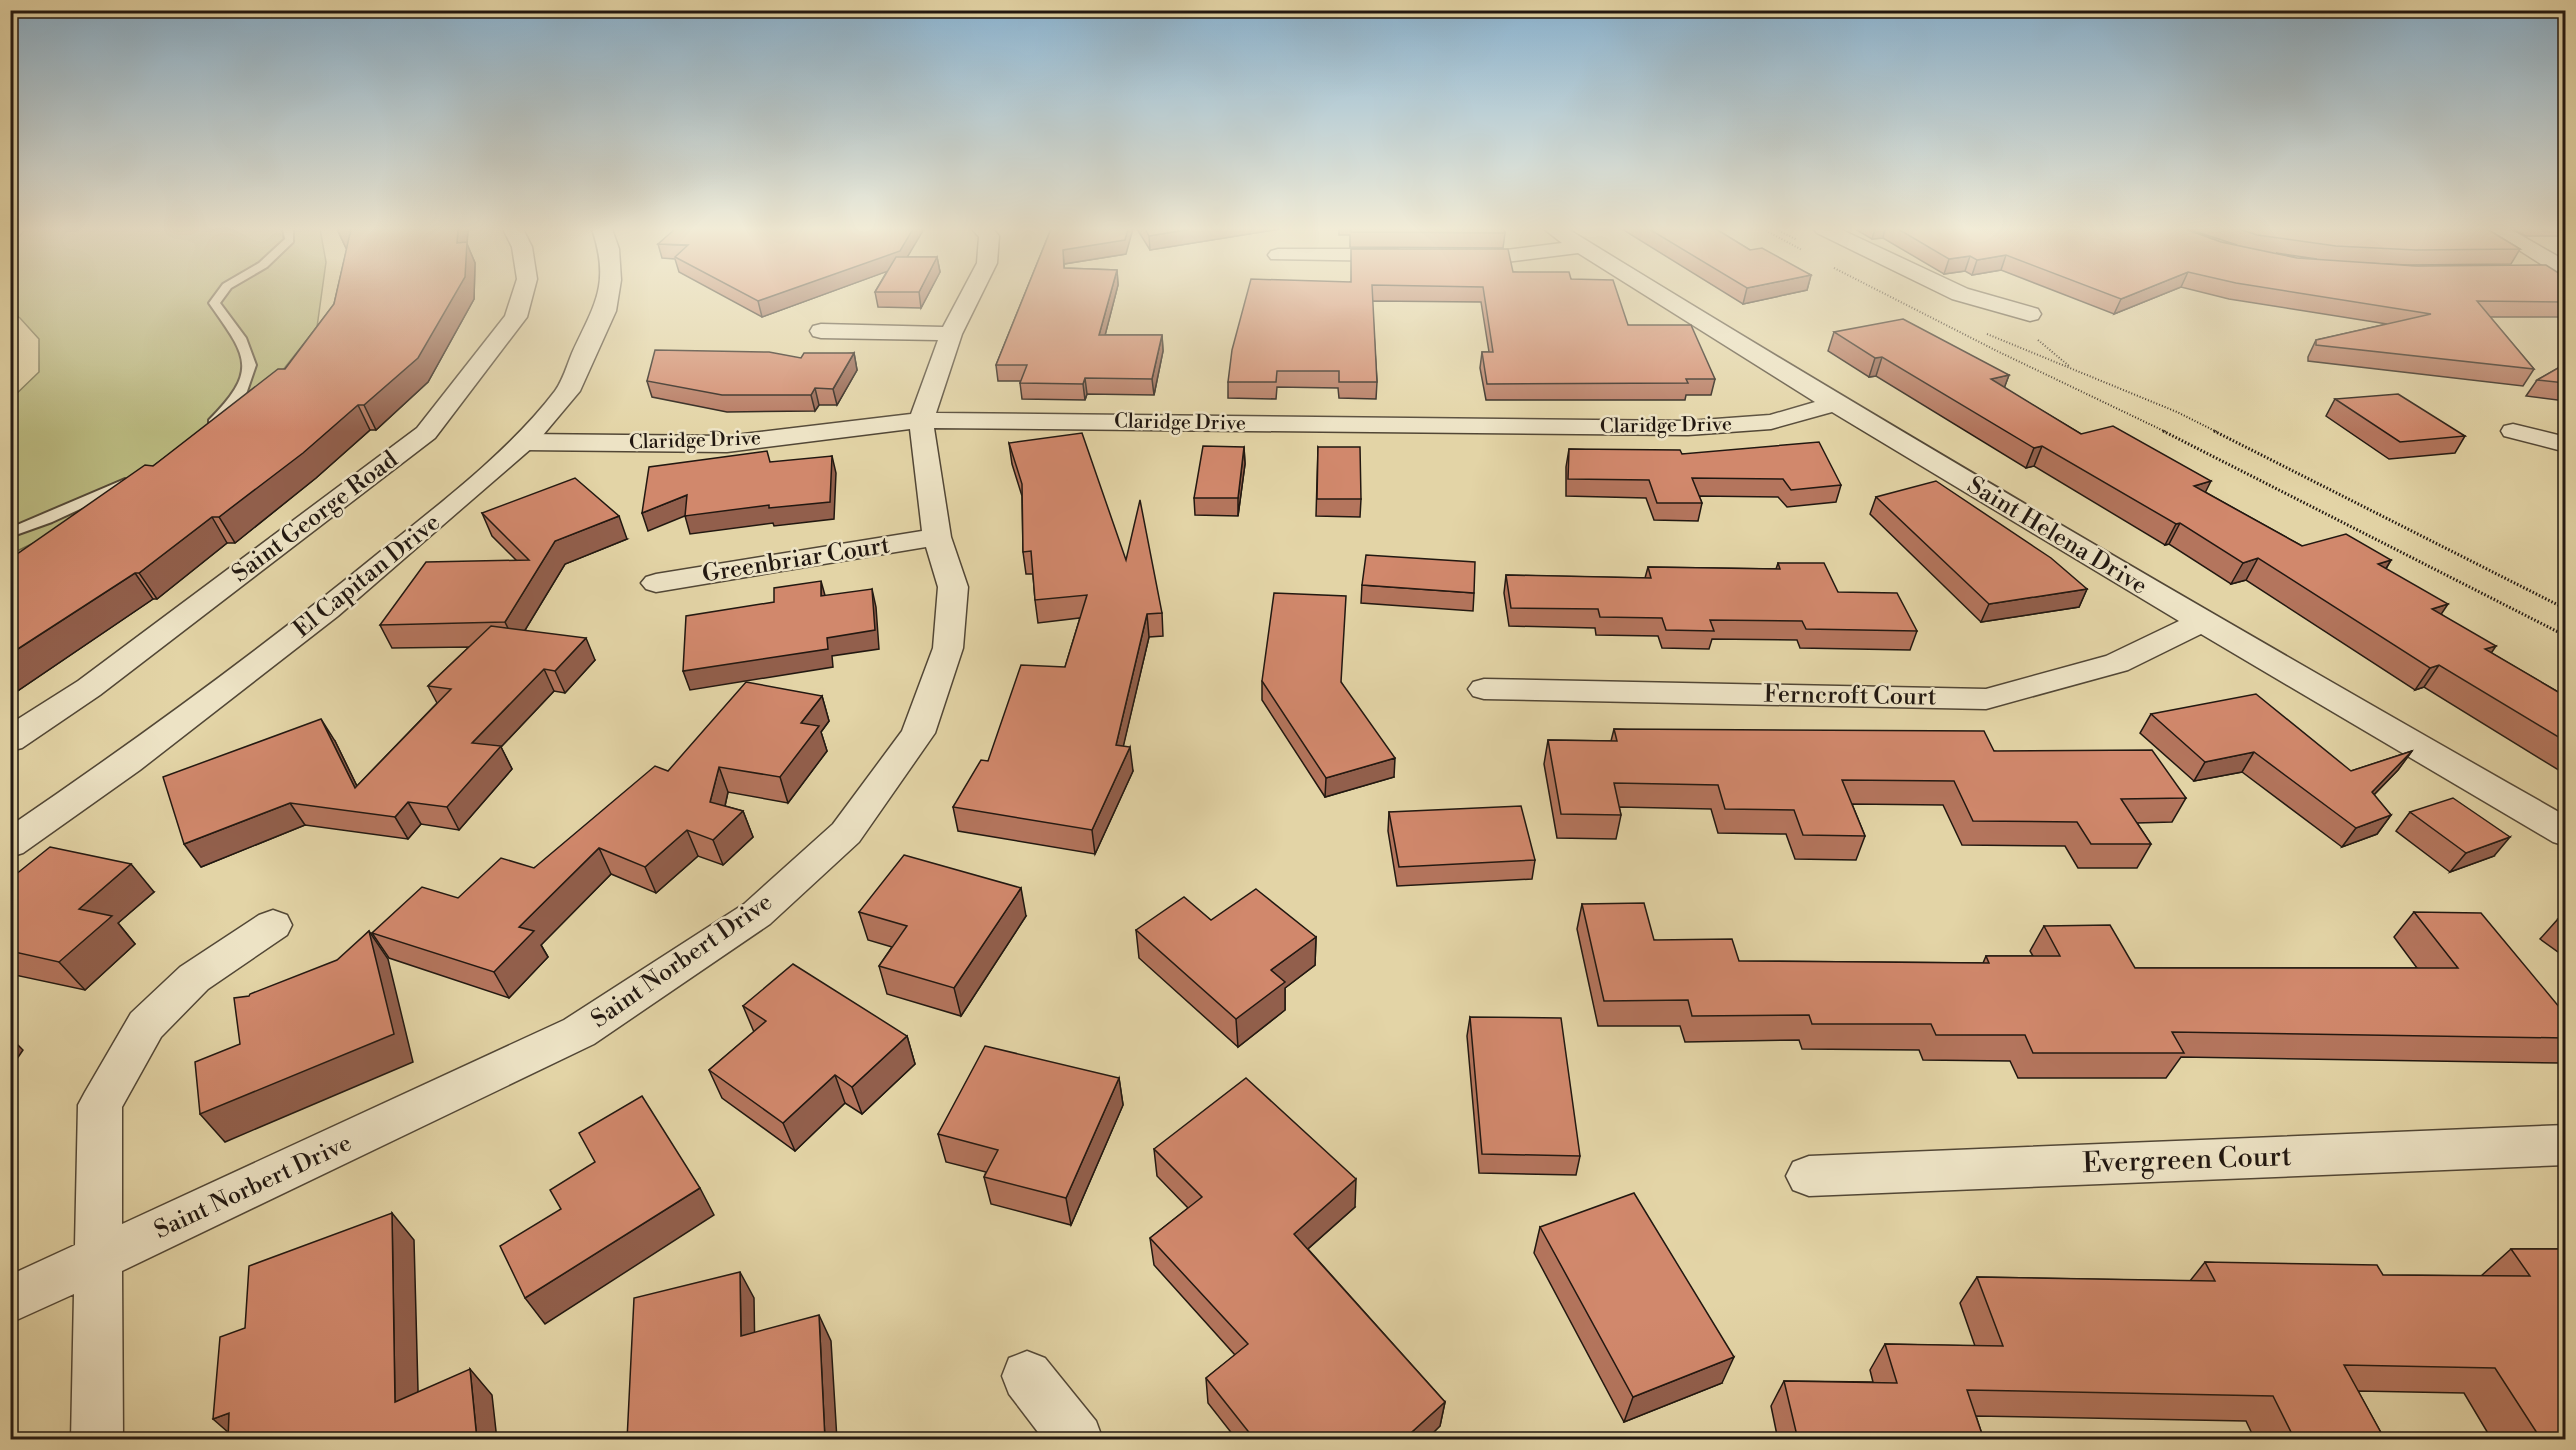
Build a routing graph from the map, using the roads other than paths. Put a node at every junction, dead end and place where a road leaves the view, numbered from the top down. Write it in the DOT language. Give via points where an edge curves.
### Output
graph roads {
  1 [pos="219,297"];
  2 [pos="522,297"];
  3 [pos="607,297"];
  4 [pos="970,297"];
  5 [pos="1663,297"];
  6 [pos="1969,297"];
  7 [pos="2030,314"];
  8 [pos="821,331"];
  9 [pos="951,334"];
  10 [pos="1835,404"];
  11 [pos="921,420"];
  12 [pos="2513,431"];
  13 [pos="201,433"];
  14 [pos="524,442"];
  15 [pos="2565,445"];
  16 [pos="134,479"];
  17 [pos="10,532"];
  18 [pos="937,537"];
  19 [pos="656,584"];
  20 [pos="2202,622"];
  21 [pos="1484,689"];
  22 [pos="10,740"];
  23 [pos="2565,832"];
  24 [pos="10,844"];
  25 [pos="273,925"];
  26 [pos="2565,1145"];
  27 [pos="1809,1176"];
  28 [pos="98,1260"];
  29 [pos="10,1300"];
  30 [pos="1027,1376"];
  31 [pos="97,1440"];
  32 [pos="1077,1440"];
  1 -- 13 [label="lane" via="214,303 240,338 250,365 239,397"];
  2 -- 22 [label="street, Saint George Road" via="516,317 426,433 89,688"];
  3 -- 14 [label="street, El Capitan Drive" via="605,311 568,391"];
  4 -- 9 [label="street, Saint Norbert Drive"];
  5 -- 10 [label="street, Saint Helena Drive"];
  6 -- 7 [label="street"];
  8 -- 9 [label="street"];
  9 -- 11 [label="street, Saint Norbert Drive"];
  10 -- 11 [label="street, Claridge Drive" via="1771,422 1688,428"];
  10 -- 20 [label="street, Saint Helena Drive"];
  11 -- 14 [label="street, Claridge Drive" via="726,444"];
  11 -- 18 [label="street, Saint Norbert Drive"];
  12 -- 15 [label="street"];
  14 -- 24 [label="street, El Capitan Drive" via="327,610 137,755"];
  16 -- 17 [label="lane"];
  18 -- 19 [label="street, Greenbriar Court"];
  18 -- 28 [label="street, Saint Norbert Drive" via="953,587 948,648 918,734 846,833 758,914 579,1032"];
  20 -- 21 [label="street, Ferncroft Court" via="2117,663 1986,699"];
  20 -- 23 [label="street, Saint Helena Drive"];
  25 -- 28 [label="street" via="194,978 146,1025 100,1105"];
  26 -- 27 [label="street, Evergreen Court"];
  28 -- 29 [label="street, Saint Norbert Drive"];
  28 -- 31 [label="street"];
  30 -- 32 [label="street"];
}
